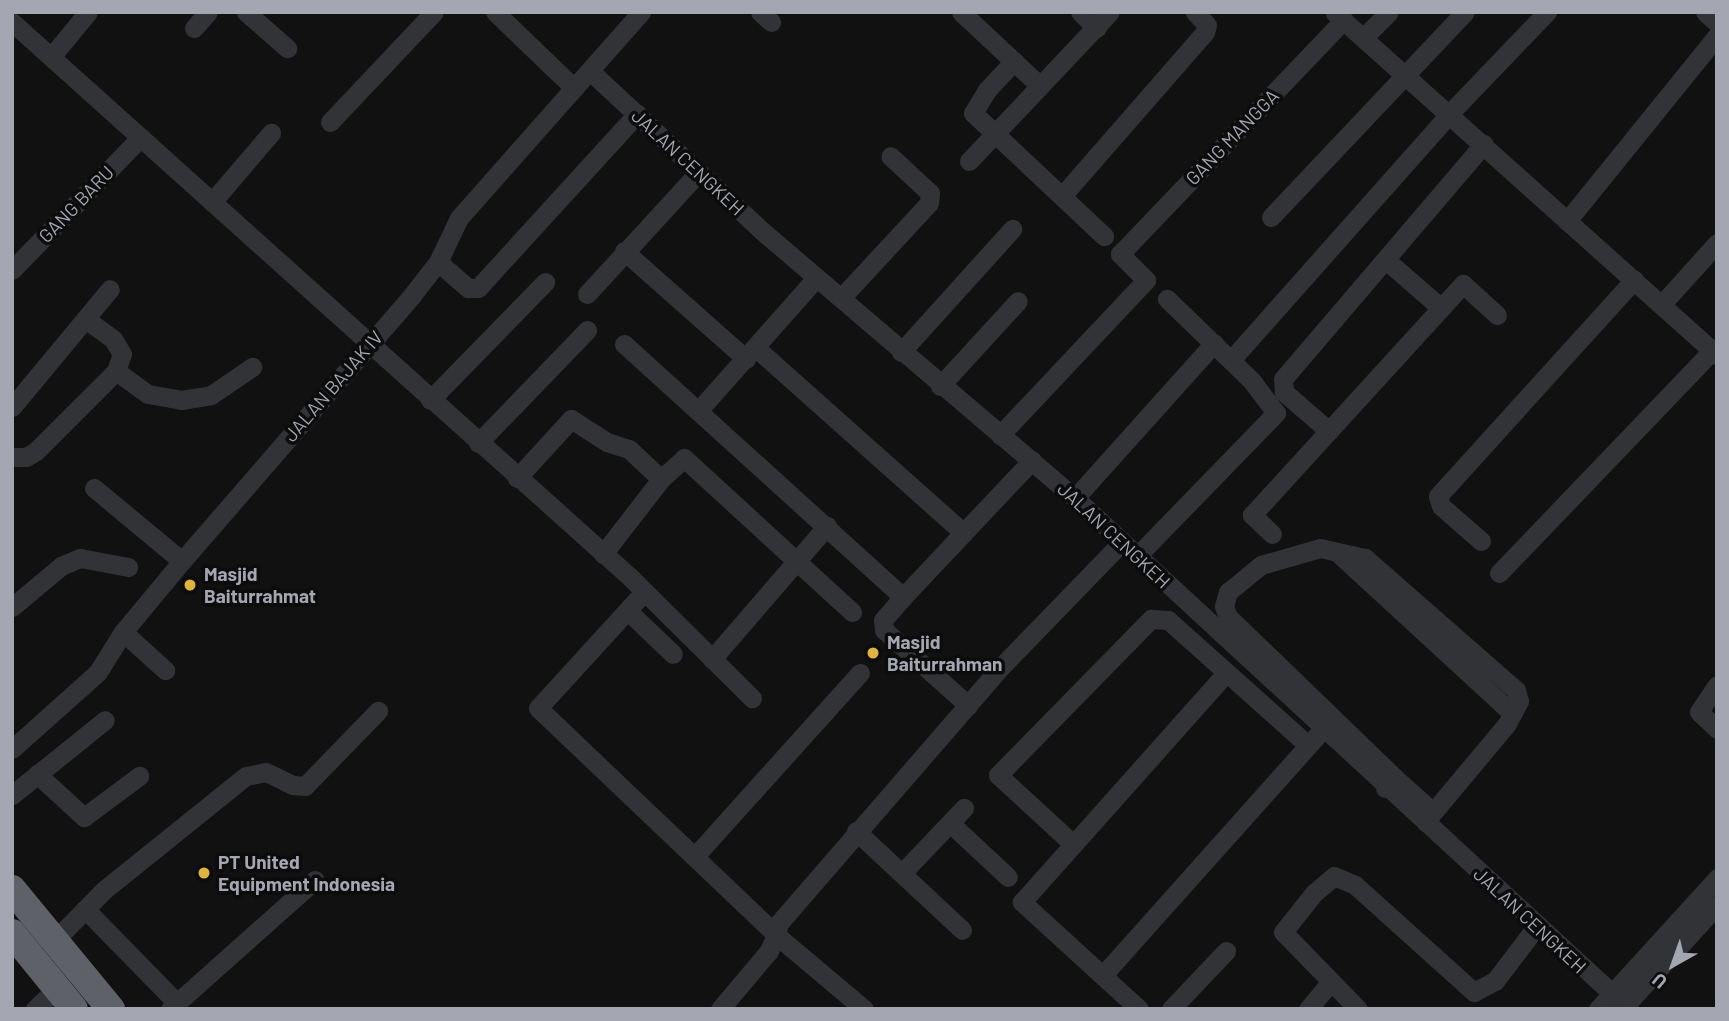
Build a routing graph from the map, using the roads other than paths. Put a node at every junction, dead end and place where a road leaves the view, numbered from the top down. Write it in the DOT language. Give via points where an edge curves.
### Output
graph roads {
  1 [pos="88,12"];
  2 [pos="208,12"];
  3 [pos="246,12"];
  4 [pos="434,12"];
  5 [pos="495,12"];
  6 [pos="642,12"];
  7 [pos="961,12"];
  8 [pos="1080,12"];
  9 [pos="1110,12"];
  10 [pos="1195,12"];
  11 [pos="1389,12"];
  12 [pos="1465,12"];
  13 [pos="1547,12"];
  14 [pos="1705,12"];
  15 [pos="1339,16"];
  16 [pos="12,22"];
  17 [pos="1717,23"];
  18 [pos="194,28"];
  19 [pos="1097,28"];
  20 [pos="1717,36"];
  21 [pos="1364,37"];
  22 [pos="287,48"];
  23 [pos="51,57"];
  24 [pos="1014,61"];
  25 [pos="590,71"];
  26 [pos="1406,73"];
  27 [pos="1040,86"];
  28 [pos="575,88"];
  29 [pos="1451,112"];
  30 [pos="637,114"];
  31 [pos="330,122"];
  32 [pos="271,133"];
  33 [pos="996,133"];
  34 [pos="141,138"];
  35 [pos="1484,144"];
  36 [pos="890,156"];
  37 [pos="969,161"];
  38 [pos="698,173"];
  39 [pos="1062,197"];
  40 [pos="212,202"];
  41 [pos="1271,217"];
  42 [pos="1567,220"];
  43 [pos="1012,229"];
  44 [pos="1104,236"];
  45 [pos="1717,243"];
  46 [pos="624,251"];
  47 [pos="1386,260"];
  48 [pos="438,262"];
  49 [pos="12,270"];
  50 [pos="816,278"];
  51 [pos="1634,280"];
  52 [pos="545,282"];
  53 [pos="110,289"];
  54 [pos="587,294"];
  55 [pos="841,299"];
  56 [pos="1167,299"];
  57 [pos="1018,302"];
  58 [pos="1661,305"];
  59 [pos="1441,308"];
  60 [pos="1497,315"];
  61 [pos="85,319"];
  62 [pos="587,330"];
  63 [pos="1214,343"];
  64 [pos="624,344"];
  65 [pos="369,345"];
  66 [pos="901,352"];
  67 [pos="751,353"];
  68 [pos="1714,353"];
  69 [pos="1231,360"];
  70 [pos="252,367"];
  71 [pos="116,370"];
  72 [pos="940,386"];
  73 [pos="430,400"];
  74 [pos="12,407"];
  75 [pos="698,411"];
  76 [pos="1329,431"];
  77 [pos="1000,435"];
  78 [pos="478,443"];
  79 [pos="12,457"];
  80 [pos="1032,460"];
  81 [pos="517,478"];
  82 [pos="661,479"];
  83 [pos="94,488"];
  84 [pos="1075,498"];
  85 [pos="827,526"];
  86 [pos="964,533"];
  87 [pos="1272,534"];
  88 [pos="1481,541"];
  89 [pos="1122,542"];
  90 [pos="603,554"];
  91 [pos="1136,557"];
  92 [pos="796,560"];
  93 [pos="181,561"];
  94 [pos="128,567"];
  95 [pos="1499,573"];
  96 [pos="644,592"];
  97 [pos="903,597"];
  98 [pos="12,607"];
  99 [pos="628,611"];
  100 [pos="852,612"];
  101 [pos="123,632"];
  102 [pos="673,654"];
  103 [pos="712,659"];
  104 [pos="165,670"];
  105 [pos="860,673"];
  106 [pos="1226,673"];
  107 [pos="1713,697"];
  108 [pos="752,698"];
  109 [pos="968,705"];
  110 [pos="378,711"];
  111 [pos="105,719"];
  112 [pos="1717,729"];
  113 [pos="1323,730"];
  114 [pos="1308,745"];
  115 [pos="12,749"];
  116 [pos="37,775"];
  117 [pos="139,776"];
  118 [pos="1390,783"];
  119 [pos="12,795"];
  120 [pos="964,808"];
  121 [pos="1429,817"];
  122 [pos="950,823"];
  123 [pos="856,831"];
  124 [pos="1073,844"];
  125 [pos="696,855"];
  126 [pos="902,873"];
  127 [pos="1008,877"];
  128 [pos="1717,878"];
  129 [pos="315,880"];
  130 [pos="12,889"];
  131 [pos="1717,905"];
  132 [pos="86,909"];
  133 [pos="1536,927"];
  134 [pos="962,930"];
  135 [pos="12,933"];
  136 [pos="776,935"];
  137 [pos="54,940"];
  138 [pos="1226,951"];
  139 [pos="1102,975"];
  140 [pos="1640,976"];
  141 [pos="1330,983"];
  142 [pos="66,998"];
  143 [pos="173,1005"];
  144 [pos="1617,1005"];
  145 [pos="35,1009"];
  146 [pos="111,1009"];
  147 [pos="720,1009"];
  148 [pos="864,1009"];
  149 [pos="1139,1009"];
  150 [pos="1171,1009"];
  151 [pos="1308,1009"];
  152 [pos="1359,1009"];
  1 -- 23 [label="street"];
  2 -- 18 [label="street"];
  3 -- 22 [label="street"];
  4 -- 31 [label="street"];
  5 -- 28 [label="street"];
  6 -- 25 [label="street, JALAN BAJAK IV"];
  7 -- 24 [label="street"];
  8 -- 19 [label="street"];
  9 -- 19 [label="street"];
  10 -- 39 [label="street" via="1207,25 1205,32"];
  11 -- 21 [label="street"];
  12 -- 26 [label="street"];
  13 -- 29 [label="street"];
  14 -- 17 [label="street"];
  15 -- 21 [label="street"];
  15 -- 77 [label="street, GANG MANGGA" via="1120,254 1146,280"];
  16 -- 23 [label="street"];
  19 -- 27 [label="street"];
  20 -- 42 [label="street"];
  21 -- 26 [label="street"];
  23 -- 34 [label="street"];
  24 -- 27 [label="street"];
  24 -- 33 [label="street" via="973,108"];
  25 -- 28 [label="street, JALAN BAJAK IV"];
  25 -- 30 [label="street, JALAN CENGKEH"];
  26 -- 29 [label="street"];
  26 -- 41 [label="street"];
  27 -- 33 [label="street"];
  28 -- 48 [label="street, JALAN BAJAK IV" via="458,218"];
  29 -- 35 [label="street"];
  29 -- 69 [label="street"];
  30 -- 38 [label="street, JALAN CENGKEH"];
  30 -- 48 [label="street" via="478,288 468,288"];
  32 -- 40 [label="street"];
  33 -- 37 [label="street"];
  33 -- 39 [label="street"];
  34 -- 40 [label="street"];
  34 -- 49 [label="street, GANG BARU"];
  35 -- 42 [label="street"];
  35 -- 47 [label="street"];
  36 -- 55 [label="street" via="930,193 929,203"];
  38 -- 46 [label="street"];
  38 -- 50 [label="street, JALAN CENGKEH"];
  39 -- 44 [label="street"];
  40 -- 65 [label="street"];
  42 -- 51 [label="street"];
  43 -- 66 [label="street"];
  45 -- 58 [label="street"];
  46 -- 54 [label="street"];
  46 -- 67 [label="street"];
  47 -- 59 [label="street"];
  47 -- 76 [label="street" via="1281,382 1284,392"];
  48 -- 65 [label="street, JALAN BAJAK IV"];
  50 -- 55 [label="street, JALAN CENGKEH"];
  50 -- 67 [label="street"];
  51 -- 58 [label="street"];
  51 -- 88 [label="street" via="1438,496 1440,506"];
  52 -- 73 [label="street"];
  53 -- 61 [label="street"];
  55 -- 66 [label="street, JALAN CENGKEH"];
  56 -- 63 [label="street"];
  57 -- 72 [label="street"];
  58 -- 68 [label="street"];
  59 -- 60 [label="street" via="1463,284"];
  59 -- 76 [label="street"];
  61 -- 71 [label="street" via="113,339 122,354"];
  61 -- 74 [label="street"];
  62 -- 78 [label="street"];
  63 -- 69 [label="street"];
  63 -- 84 [label="street"];
  64 -- 75 [label="street"];
  65 -- 73 [label="street"];
  65 -- 93 [label="street, JALAN BAJAK IV"];
  66 -- 72 [label="street, JALAN CENGKEH"];
  67 -- 75 [label="street"];
  67 -- 86 [label="street"];
  68 -- 95 [label="street"];
  69 -- 91 [label="street" via="1273,403 1276,413"];
  70 -- 71 [label="street" via="211,395 181,400 148,394"];
  71 -- 79 [label="street" via="36,451"];
  72 -- 77 [label="street, JALAN CENGKEH"];
  73 -- 78 [label="street"];
  75 -- 85 [label="street"];
  76 -- 87 [label="street" via="1252,515"];
  77 -- 80 [label="street, JALAN CENGKEH"];
  78 -- 81 [label="street"];
  80 -- 84 [label="street, JALAN CENGKEH"];
  80 -- 86 [label="street"];
  81 -- 82 [label="street" via="573,419 607,442 629,449"];
  81 -- 90 [label="street"];
  82 -- 90 [label="street"];
  82 -- 92 [label="street" via="679,459 687,459"];
  83 -- 93 [label="street"];
  84 -- 89 [label="street, JALAN CENGKEH"];
  85 -- 92 [label="street"];
  85 -- 97 [label="street"];
  86 -- 97 [label="street"];
  89 -- 91 [label="street, JALAN CENGKEH"];
  89 -- 109 [label="street"];
  90 -- 96 [label="street"];
  91 -- 113 [label="street, JALAN CENGKEH"];
  92 -- 100 [label="street"];
  92 -- 103 [label="street"];
  93 -- 101 [label="street, JALAN BAJAK IV"];
  94 -- 98 [label="street" via="80,558 61,566"];
  96 -- 99 [label="street"];
  96 -- 103 [label="street"];
  97 -- 109 [label="street" via="883,620 884,629"];
  99 -- 102 [label="street"];
  99 -- 125 [label="street" via="538,708"];
  101 -- 104 [label="street"];
  101 -- 115 [label="street, JALAN BAJAK IV" via="80,692"];
  103 -- 108 [label="street"];
  105 -- 125 [label="street"];
  106 -- 114 [label="street"];
  106 -- 124 [label="street"];
  106 -- 124 [label="street" via="1168,620 1151,618 998,775"];
  107 -- 112 [label="street" via="1700,714"];
  109 -- 123 [label="street"];
  110 -- 132 [label="street" via="305,786 266,772 246,776 199,810"];
  111 -- 116 [label="street"];
  113 -- 114 [label="street"];
  113 -- 118 [label="street, JALAN CENGKEH"];
  114 -- 139 [label="street"];
  116 -- 117 [label="street" via="84,817"];
  116 -- 119 [label="street"];
  118 -- 121 [label="street, JALAN CENGKEH"];
  118 -- 121 [label="street" via="1225,612 1225,600 1234,585 1261,565 1296,551 1334,549 1512,713"];
  120 -- 122 [label="street"];
  121 -- 133 [label="street, JALAN CENGKEH"];
  122 -- 126 [label="street"];
  122 -- 127 [label="street"];
  123 -- 126 [label="street"];
  123 -- 136 [label="street" via="785,913"];
  124 -- 139 [label="street" via="1022,902"];
  125 -- 136 [label="street"];
  126 -- 134 [label="street"];
  128 -- 140 [label="street"];
  129 -- 143 [label="street"];
  130 -- 137 [label="highway"];
  131 -- 140 [label="street"];
  132 -- 137 [label="street"];
  132 -- 143 [label="street"];
  133 -- 141 [label="street" via="1495,981 1474,992 1362,891 1338,875 1314,893 1283,932"];
  133 -- 144 [label="street, JALAN CENGKEH"];
  135 -- 142 [label="highway"];
  136 -- 147 [label="street" via="769,951"];
  136 -- 148 [label="street"];
  137 -- 146 [label="highway"];
  138 -- 150 [label="street"];
  139 -- 149 [label="street"];
  140 -- 144 [label="street"];
  141 -- 151 [label="street"];
  141 -- 152 [label="street"];
  142 -- 145 [label="street"];
}
